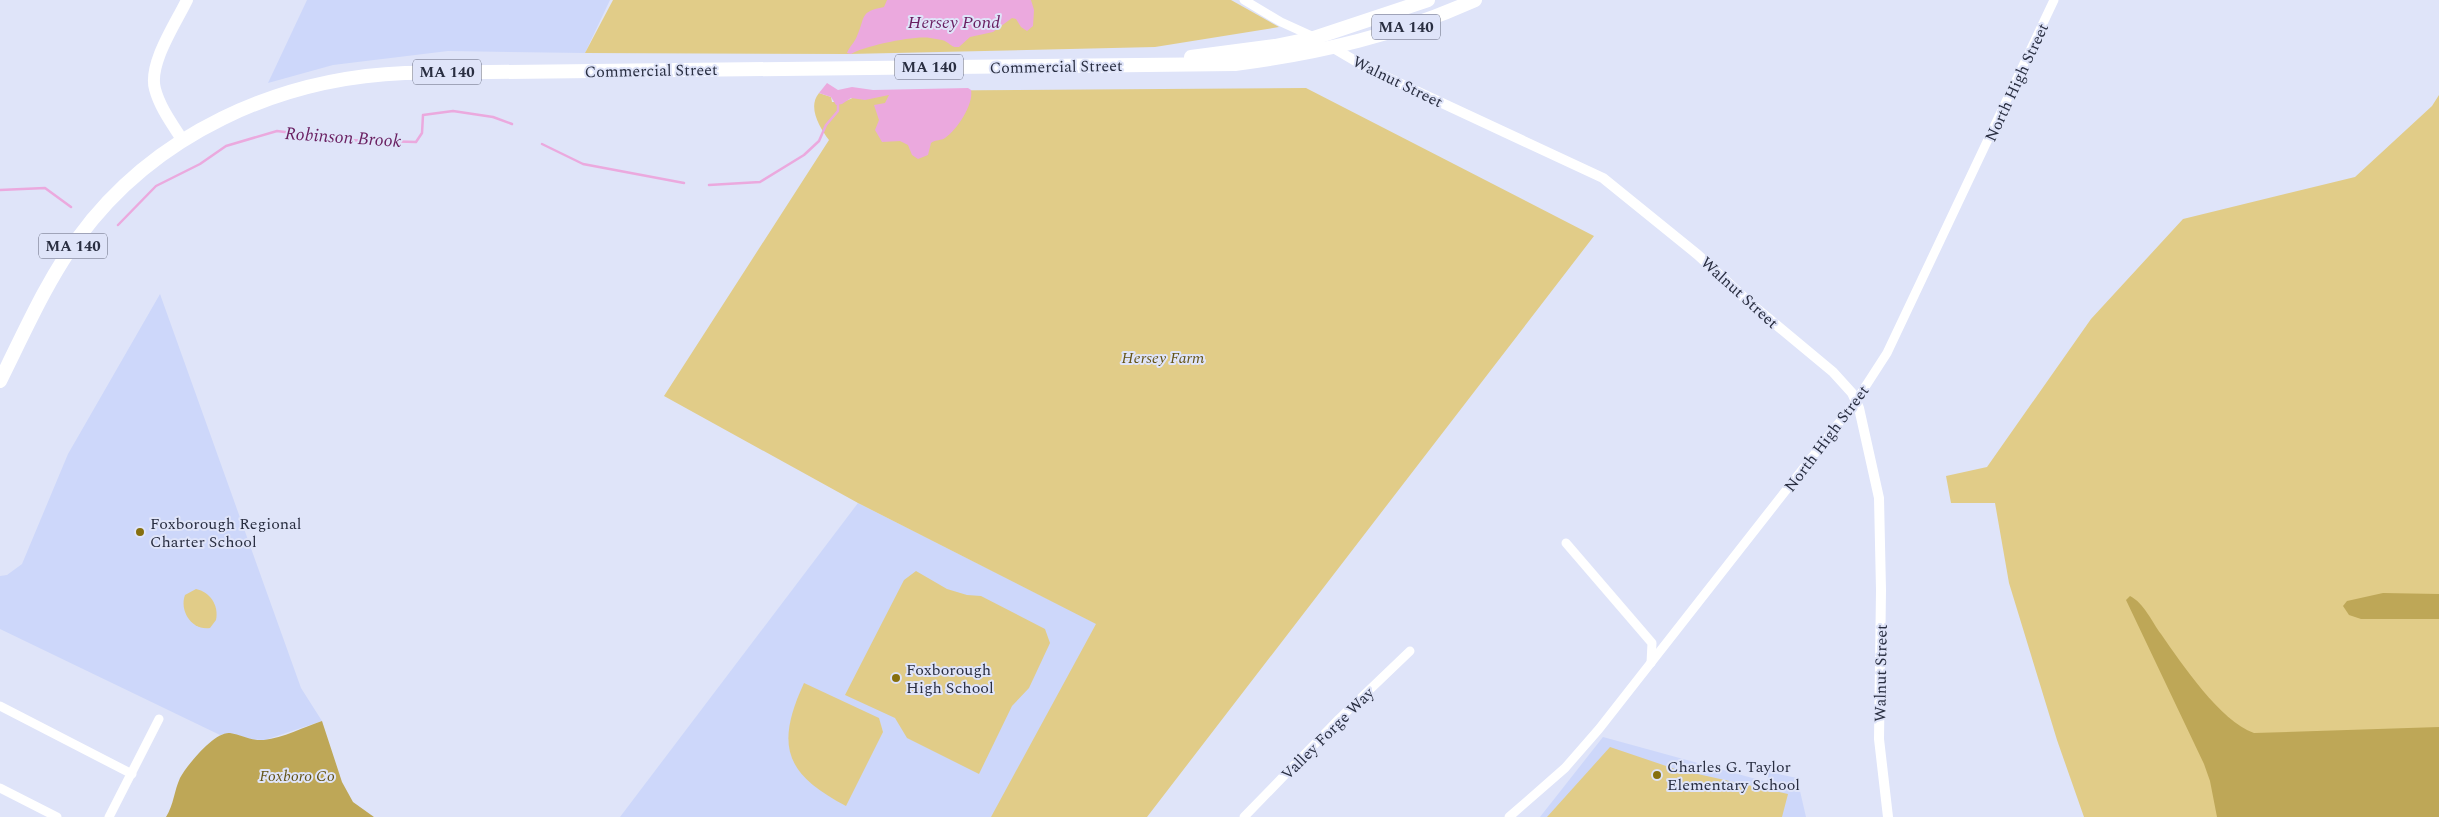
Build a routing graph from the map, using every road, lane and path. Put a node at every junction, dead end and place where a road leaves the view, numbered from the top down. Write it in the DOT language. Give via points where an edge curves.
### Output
graph roads {
  1 [pos="187,0"];
  2 [pos="1244,0"];
  3 [pos="1428,0"];
  4 [pos="1475,0"];
  5 [pos="2054,0"];
  6 [pos="1314,38"];
  7 [pos="1335,48"];
  8 [pos="1133,65"];
  9 [pos="183,140"];
  10 [pos="0,381"];
  11 [pos="1856,401"];
  12 [pos="1566,543"];
  13 [pos="1410,651"];
  14 [pos="1651,664"];
  15 [pos="0,706"];
  16 [pos="159,719"];
  17 [pos="132,774"];
  18 [pos="0,788"];
  19 [pos="57,817"];
  20 [pos="109,817"];
  21 [pos="1244,817"];
  22 [pos="1509,817"];
  23 [pos="1888,817"];
  1 -- 9 [label="main road" via="158,58 153,79 157,96"];
  2 -- 6 [label="street, Walnut Street"];
  3 -- 6 [label="main road, Commercial Street / MA 140"];
  4 -- 7 [label="main road, Commercial Street / MA 140" via="1411,26"];
  5 -- 11 [label="street, North High Street" via="1887,353"];
  6 -- 7 [label="street, Walnut Street"];
  6 -- 8 [label="main road, Commercial Street / MA 140"];
  7 -- 8 [label="main road, Commercial Street / MA 140" via="1235,64"];
  7 -- 11 [label="street, Walnut Street" via="1370,69 1603,178 1833,372"];
  8 -- 9 [label="main road, Commercial Street / MA 140" via="370,74 323,82 273,96 224,117"];
  9 -- 10 [label="main road, MA 140" via="123,187 81,234 49,284"];
  11 -- 14 [label="street, North High Street"];
  11 -- 23 [label="street, Walnut Street" via="1878,498 1881,596 1879,739"];
  12 -- 14 [label="street" via="1652,643"];
  13 -- 21 [label="street, Valley Forge Way"];
  14 -- 22 [label="street, North High Street" via="1565,768"];
  15 -- 17 [label="street"];
  16 -- 17 [label="street"];
  17 -- 20 [label="street"];
  18 -- 19 [label="street"];
}
